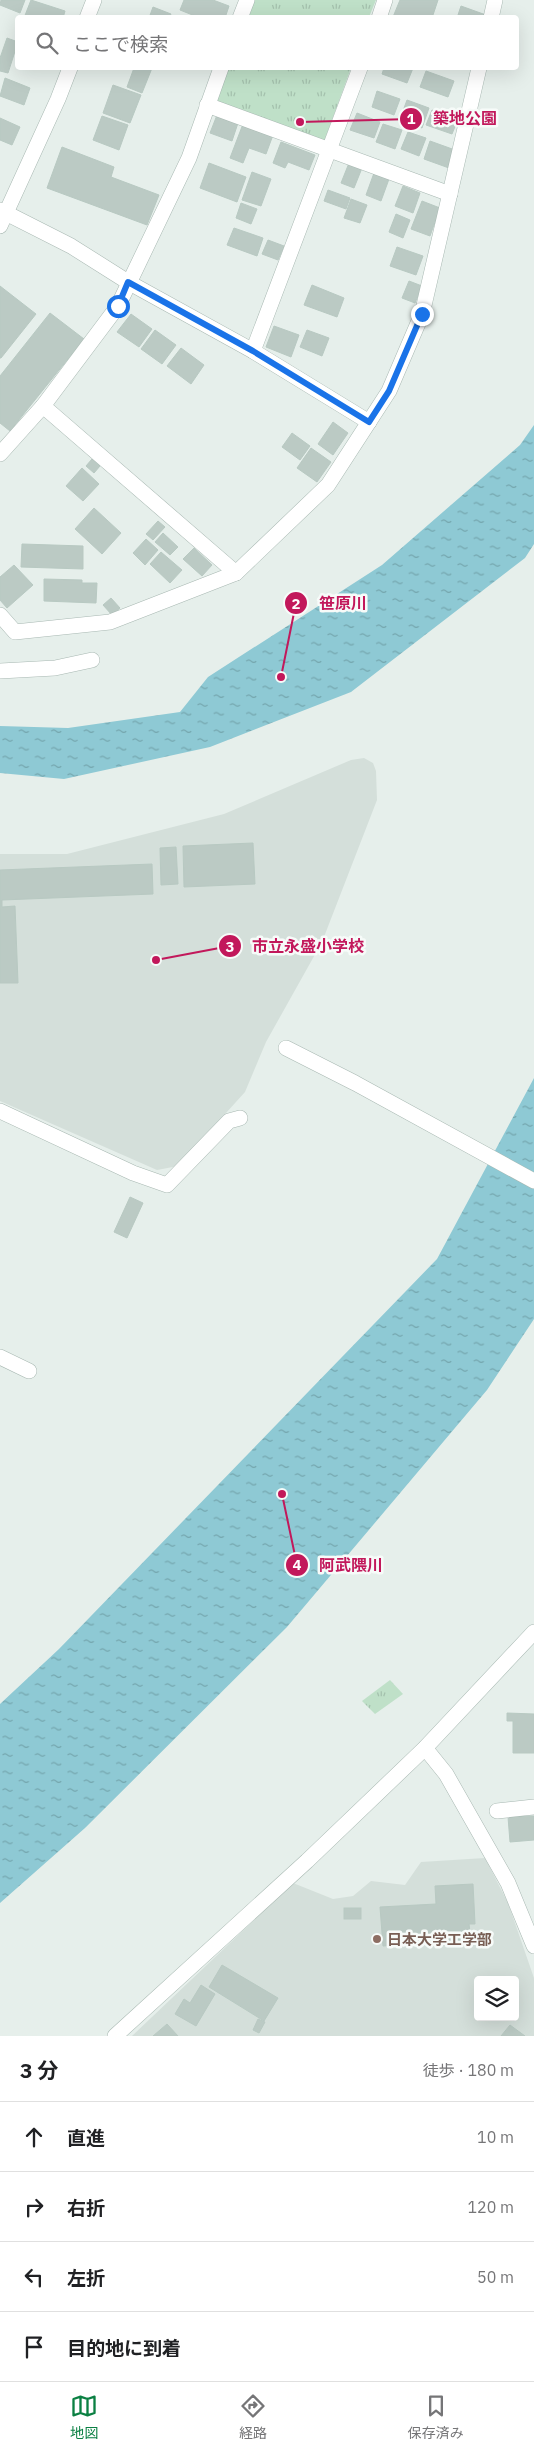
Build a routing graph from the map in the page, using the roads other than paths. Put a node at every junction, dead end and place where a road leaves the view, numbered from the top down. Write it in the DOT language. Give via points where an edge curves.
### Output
graph roads {
  1 [pos="94,0"];
  2 [pos="247,0"];
  3 [pos="385,0"];
  4 [pos="89,15"];
  5 [pos="241,15"];
  6 [pos="380,15"];
  7 [pos="69,70"];
  8 [pos="220,70"];
  9 [pos="359,70"];
  10 [pos="479,70"];
  11 [pos="207,104"];
  12 [pos="329,150"];
  13 [pos="450,194"];
  14 [pos="2,216"];
  15 [pos="128,282"];
  16 [pos="253,351"];
  17 [pos="43,406"];
  18 [pos="369,422"];
  19 [pos="0,454"];
  20 [pos="236,573"];
  21 [pos="0,615"];
  22 [pos="92,660"];
  23 [pos="0,671"];
  24 [pos="286,1048"];
  25 [pos="0,1111"];
  26 [pos="240,1118"];
  27 [pos="534,1181"];
  28 [pos="0,1357"];
  29 [pos="29,1371"];
  30 [pos="534,1632"];
  31 [pos="425,1748"];
  32 [pos="534,1807"];
  33 [pos="497,1811"];
  34 [pos="534,1946"];
  35 [pos="115,2036"];
  1 -- 4 [label="street"];
  2 -- 5 [label="street"];
  3 -- 6 [label="street"];
  7 -- 14 [label="street"];
  8 -- 11 [label="street"];
  9 -- 12 [label="street"];
  10 -- 13 [label="street"];
  11 -- 12 [label="street"];
  11 -- 15 [label="street" via="189,158"];
  12 -- 13 [label="street"];
  12 -- 16 [label="street"];
  13 -- 18 [label="street" via="422,314 389,391"];
  14 -- 15 [label="street" via="71,246"];
  15 -- 16 [label="street"];
  15 -- 17 [label="street" via="118,306"];
  16 -- 18 [label="street"];
  17 -- 19 [label="street"];
  17 -- 20 [label="street"];
  18 -- 20 [label="street" via="328,485"];
  20 -- 21 [label="street" via="110,622 14,632"];
  22 -- 23 [label="street" via="55,668"];
  24 -- 27 [label="street"];
  25 -- 26 [label="street" via="133,1173 167,1185 229,1121"];
  28 -- 29 [label="street"];
  30 -- 31 [label="street"];
  31 -- 34 [label="street" via="446,1774 508,1883"];
  31 -- 35 [label="street"];
  32 -- 33 [label="street"];
}
